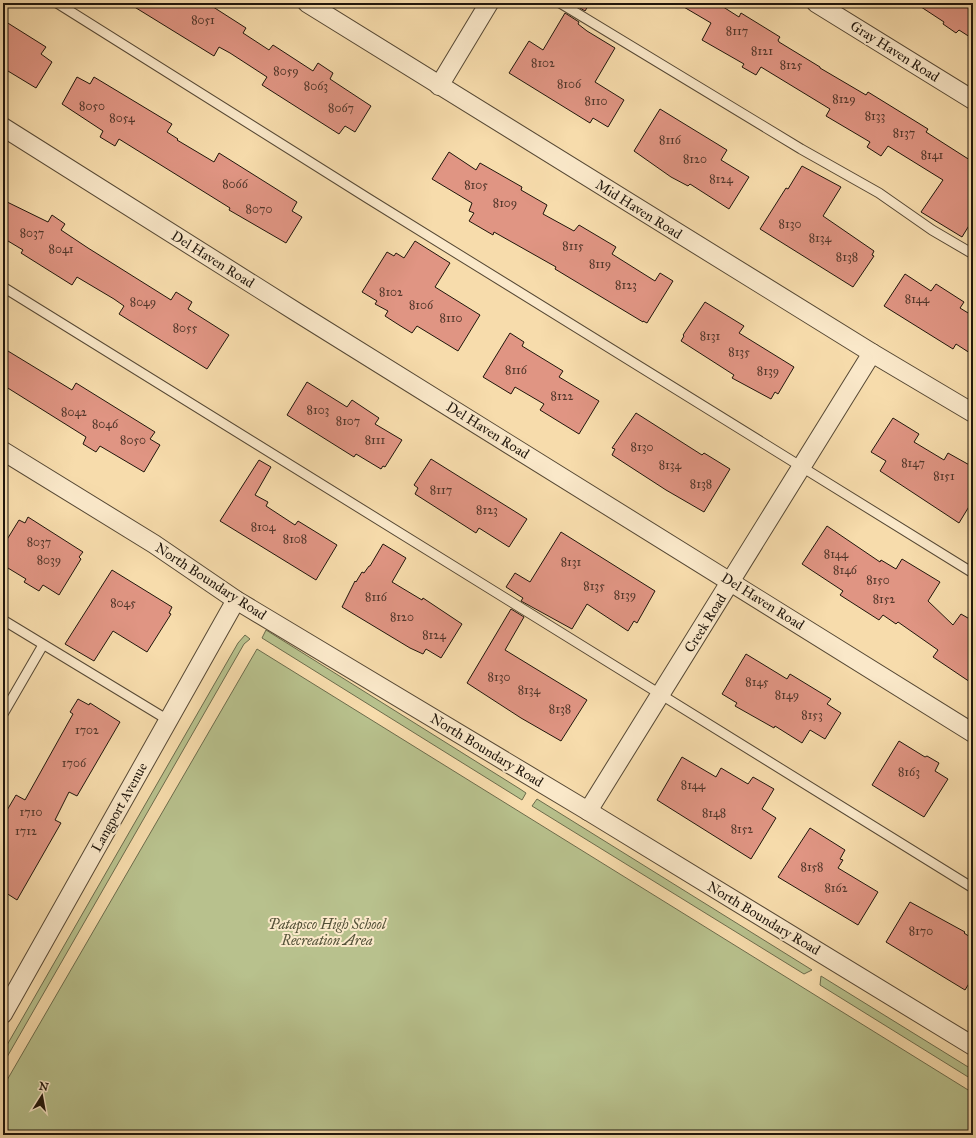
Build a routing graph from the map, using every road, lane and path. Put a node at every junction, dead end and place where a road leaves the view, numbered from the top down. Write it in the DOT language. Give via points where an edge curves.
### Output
graph roads {
  1 [pos="57,3"];
  2 [pos="307,3"];
  3 [pos="489,3"];
  4 [pos="560,3"];
  5 [pos="816,3"];
  6 [pos="439,86"];
  7 [pos="973,100"];
  8 [pos="3,127"];
  9 [pos="973,254"];
  10 [pos="3,287"];
  11 [pos="872,353"];
  12 [pos="973,413"];
  13 [pos="3,451"];
  14 [pos="801,467"];
  15 [pos="973,572"];
  16 [pos="731,581"];
  17 [pos="236,600"];
  18 [pos="3,620"];
  19 [pos="43,645"];
  20 [pos="660,696"];
  21 [pos="3,714"];
  22 [pos="168,720"];
  23 [pos="973,733"];
  24 [pos="588,811"];
  25 [pos="973,888"];
  26 [pos="3,1014"];
  27 [pos="973,1046"];
  1 -- 14 [label="lane"];
  2 -- 6 [label="street, Mid Haven Road"];
  3 -- 6 [label="street"];
  4 -- 9 [label="lane" via="801,149 879,193 932,230"];
  5 -- 7 [label="street, Gray Haven Road"];
  6 -- 11 [label="street, Mid Haven Road"];
  8 -- 16 [label="street, Del Haven Road"];
  10 -- 20 [label="lane"];
  11 -- 12 [label="street, Mid Haven Road"];
  11 -- 14 [label="street, Creek Road"];
  13 -- 17 [label="street, North Boundary Road" via="154,544"];
  14 -- 15 [label="lane"];
  14 -- 16 [label="street, Creek Road"];
  16 -- 20 [label="street, Creek Road"];
  16 -- 23 [label="street, Del Haven Road"];
  17 -- 22 [label="street, Langport Avenue"];
  17 -- 24 [label="street, North Boundary Road"];
  18 -- 19 [label="lane"];
  19 -- 21 [label="lane"];
  19 -- 22 [label="lane"];
  20 -- 24 [label="street, Creek Road"];
  20 -- 25 [label="lane"];
  22 -- 26 [label="street, Langport Avenue"];
  24 -- 27 [label="street, North Boundary Road"];
}
